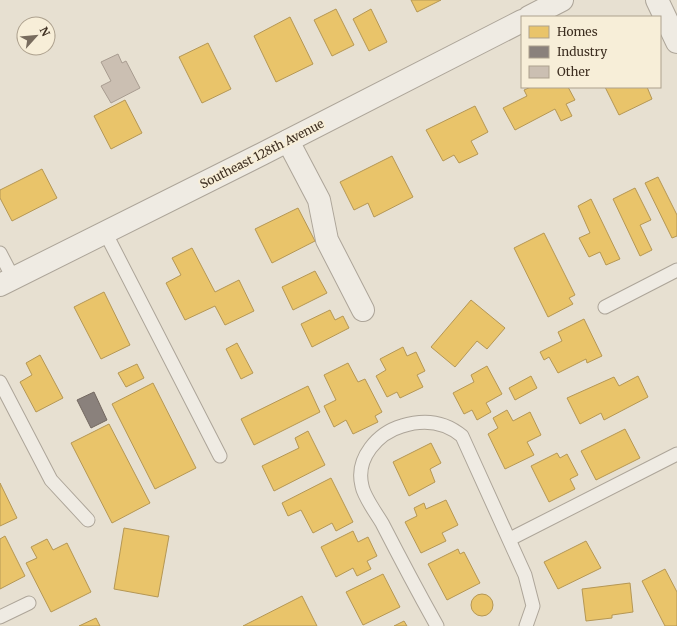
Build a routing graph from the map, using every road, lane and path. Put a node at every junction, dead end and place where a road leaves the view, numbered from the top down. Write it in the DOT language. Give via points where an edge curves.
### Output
graph roads {
  1 [pos="562,0"];
  2 [pos="656,0"];
  3 [pos="531,16"];
  4 [pos="521,21"];
  5 [pos="677,42"];
  6 [pos="288,141"];
  7 [pos="105,232"];
  8 [pos="0,253"];
  9 [pos="677,270"];
  10 [pos="7,281"];
  11 [pos="605,307"];
  12 [pos="363,310"];
  13 [pos="0,382"];
  14 [pos="677,454"];
  15 [pos="220,456"];
  16 [pos="88,520"];
  17 [pos="510,539"];
  18 [pos="29,603"];
  19 [pos="0,617"];
  20 [pos="437,626"];
  21 [pos="526,626"];
  1 -- 3 [label="street"];
  2 -- 5 [label="street"];
  4 -- 6 [label="street, Southeast 128th Avenue"];
  6 -- 7 [label="street, Southeast 128th Avenue"];
  6 -- 12 [label="street" via="319,200 327,240"];
  7 -- 10 [label="street, Southeast 128th Avenue"];
  7 -- 15 [label="lane"];
  8 -- 10 [label="lane"];
  9 -- 11 [label="lane"];
  13 -- 16 [label="lane" via="51,480"];
  14 -- 17 [label="lane"];
  17 -- 20 [label="lane" via="462,436 453,428 425,421 410,423 383,435 374,444 364,456 362,486"];
  17 -- 21 [label="lane" via="525,575 533,606"];
  18 -- 19 [label="lane"];
}
